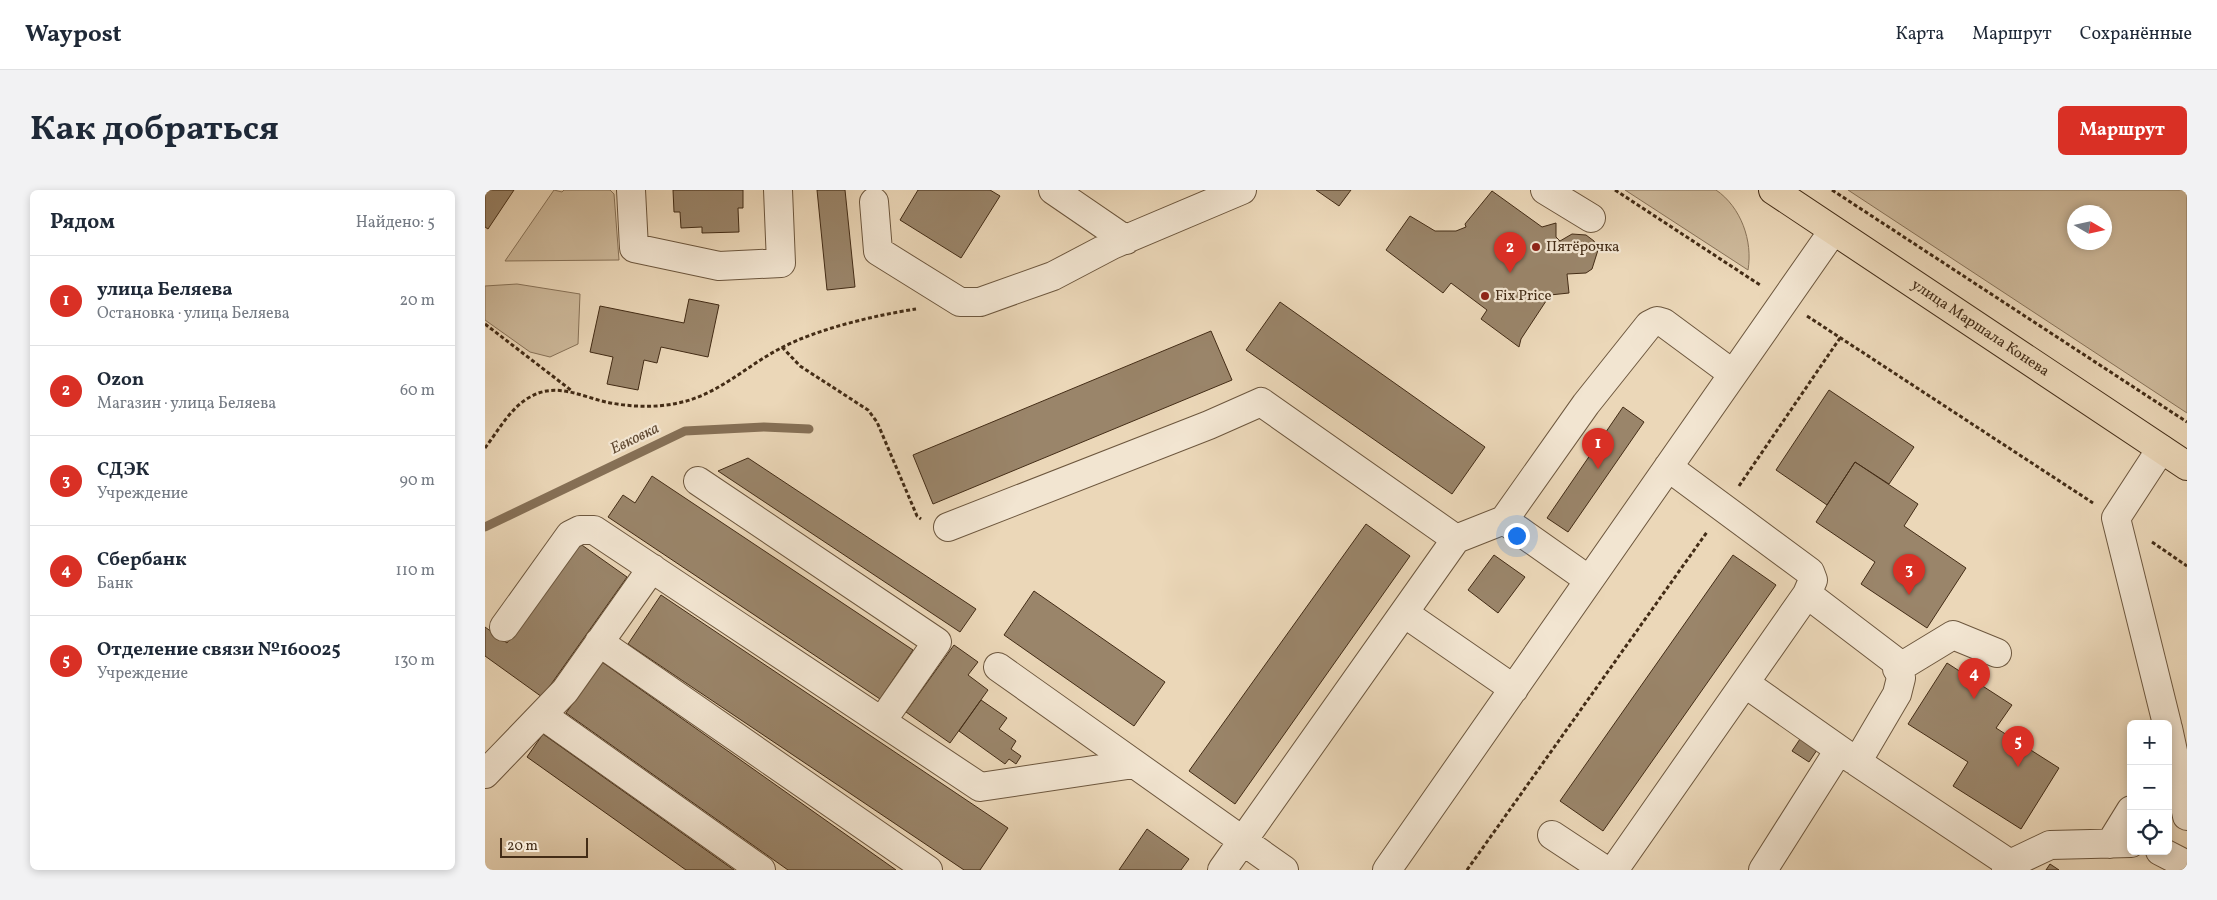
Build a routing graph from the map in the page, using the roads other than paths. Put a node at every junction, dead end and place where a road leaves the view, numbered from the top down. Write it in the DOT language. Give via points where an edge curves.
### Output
graph roads {
  1 [pos="631,190"];
  2 [pos="778,190"];
  3 [pos="1053,190"];
  4 [pos="1242,190"];
  5 [pos="1545,190"];
  6 [pos="1773,190"];
  7 [pos="874,202"];
  8 [pos="1591,218"];
  9 [pos="1833,231"];
  10 [pos="1126,240"];
  11 [pos="1733,374"];
  12 [pos="2161,449"];
  13 [pos="2187,466"];
  14 [pos="1668,467"];
  15 [pos="698,481"];
  16 [pos="1504,520"];
  17 [pos="949,527"];
  18 [pos="1456,540"];
  19 [pos="652,568"];
  20 [pos="1589,580"];
  21 [pos="1807,594"];
  22 [pos="1404,613"];
  23 [pos="504,626"];
  24 [pos="599,642"];
  25 [pos="1997,653"];
  26 [pos="998,667"];
  27 [pos="1897,669"];
  28 [pos="1746,684"];
  29 [pos="1514,689"];
  30 [pos="542,715"];
  31 [pos="2165,720"];
  32 [pos="882,721"];
  33 [pos="2172,749"];
  34 [pos="1848,756"];
  35 [pos="1134,764"];
  36 [pos="485,774"];
  37 [pos="2187,816"];
  38 [pos="2127,822"];
  39 [pos="1553,835"];
  40 [pos="1243,841"];
  41 [pos="2120,844"];
  42 [pos="2168,855"];
  43 [pos="2187,865"];
  44 [pos="2008,867"];
  45 [pos="761,870"];
  46 [pos="928,870"];
  47 [pos="1223,870"];
  48 [pos="1284,870"];
  49 [pos="1387,870"];
  50 [pos="1605,870"];
  51 [pos="1614,870"];
  52 [pos="1763,870"];
  1 -- 2 [label="street" via="633,248 719,266 781,263"];
  3 -- 10 [label="street"];
  4 -- 10 [label="street"];
  5 -- 8 [label="street"];
  6 -- 9 [label="main road, улица Маршала Конева"];
  7 -- 10 [label="street" via="878,251 960,302 980,302 1001,296 1053,276"];
  9 -- 11 [label="street"];
  9 -- 12 [label="main road, улица Маршала Конева"];
  11 -- 14 [label="street"];
  11 -- 16 [label="street" via="1664,323 1657,321 1649,325 1586,404"];
  12 -- 13 [label="main road, улица Маршала Конева"];
  12 -- 31 [label="street" via="2116,518"];
  14 -- 20 [label="street"];
  14 -- 21 [label="street" via="1810,572 1813,580"];
  15 -- 32 [label="street" via="937,642"];
  16 -- 18 [label="street"];
  16 -- 20 [label="street"];
  17 -- 18 [label="street" via="1261,402"];
  18 -- 22 [label="street"];
  19 -- 23 [label="street" via="602,533 579,530 570,535"];
  19 -- 24 [label="street"];
  19 -- 32 [label="street"];
  20 -- 29 [label="street"];
  21 -- 27 [label="street" via="1895,661"];
  21 -- 28 [label="street"];
  22 -- 29 [label="street"];
  22 -- 40 [label="street"];
  24 -- 30 [label="street" via="565,691"];
  24 -- 46 [label="street"];
  25 -- 27 [label="street" via="1953,636"];
  26 -- 35 [label="street"];
  27 -- 34 [label="street" via="1901,678 1897,694"];
  28 -- 34 [label="street"];
  28 -- 51 [label="street"];
  29 -- 49 [label="street"];
  30 -- 36 [label="street"];
  30 -- 45 [label="street"];
  32 -- 35 [label="street" via="980,787"];
  33 -- 37 [label="street"];
  34 -- 44 [label="street"];
  34 -- 52 [label="street"];
  35 -- 40 [label="street"];
  38 -- 41 [label="street"];
  39 -- 50 [label="street"];
  40 -- 47 [label="street"];
  40 -- 48 [label="street"];
  41 -- 44 [label="street" via="2050,845"];
  42 -- 43 [label="street"];
}
